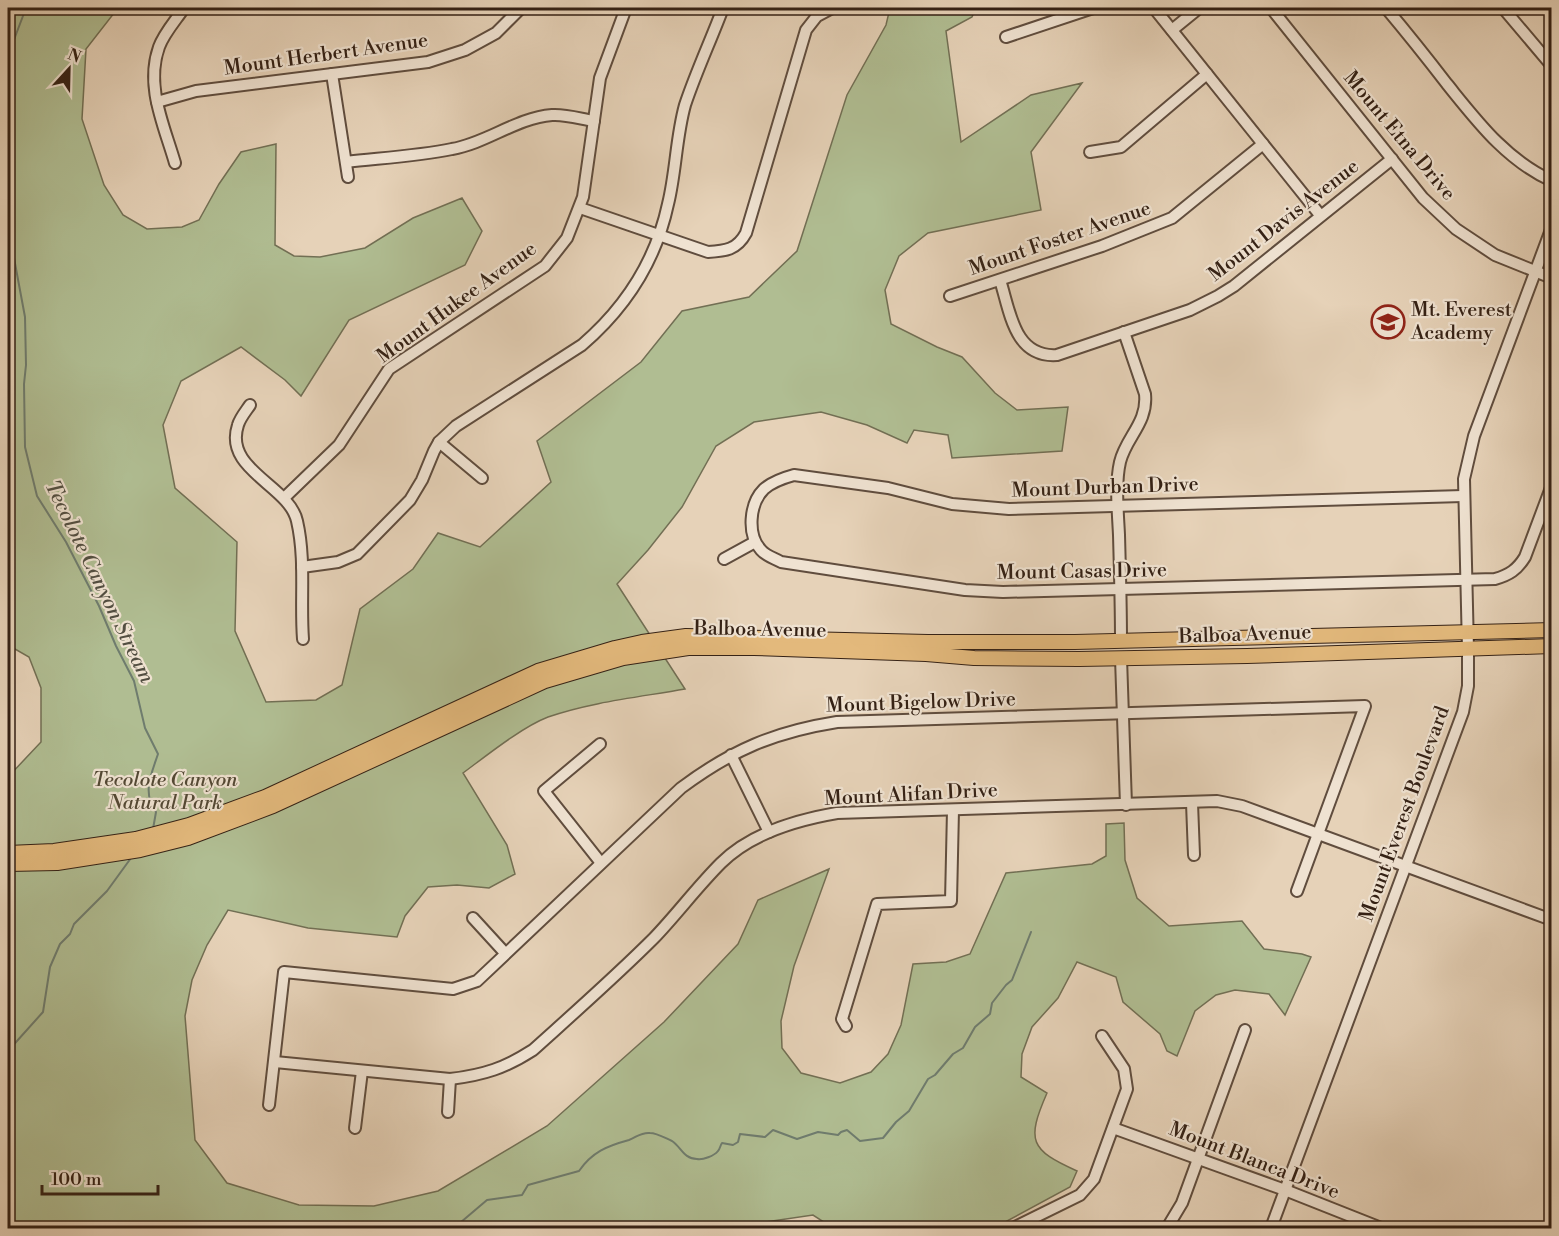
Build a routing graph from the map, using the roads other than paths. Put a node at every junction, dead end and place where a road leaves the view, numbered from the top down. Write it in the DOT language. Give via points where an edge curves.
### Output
graph roads {
  1 [pos="184,8"];
  2 [pos="521,8"];
  3 [pos="626,8"];
  4 [pos="723,8"];
  5 [pos="832,8"];
  6 [pos="1093,8"];
  7 [pos="1154,8"];
  8 [pos="1199,8"];
  9 [pos="1271,8"];
  10 [pos="1386,8"];
  11 [pos="1503,8"];
  12 [pos="1172,30"];
  13 [pos="1006,36"];
  14 [pos="1551,66"];
  15 [pos="332,74"];
  16 [pos="1207,74"];
  17 [pos="157,102"];
  18 [pos="594,121"];
  19 [pos="1263,144"];
  20 [pos="1090,152"];
  21 [pos="1392,159"];
  22 [pos="346,162"];
  23 [pos="175,163"];
  24 [pos="348,177"];
  25 [pos="1551,180"];
  26 [pos="580,208"];
  27 [pos="1320,216"];
  28 [pos="1551,227"];
  29 [pos="659,235"];
  30 [pos="1535,273"];
  31 [pos="1551,279"];
  32 [pos="1000,280"];
  33 [pos="951,296"];
  34 [pos="1124,332"];
  35 [pos="250,405"];
  36 [pos="439,442"];
  37 [pos="482,478"];
  38 [pos="1551,485"];
  39 [pos="1463,496"];
  40 [pos="284,498"];
  41 [pos="1118,505"];
  42 [pos="755,542"];
  43 [pos="724,559"];
  44 [pos="302,567"];
  45 [pos="1465,579"];
  46 [pos="1121,590"];
  47 [pos="1551,630"];
  48 [pos="1468,633"];
  49 [pos="303,639"];
  50 [pos="1121,641"];
  51 [pos="1146,641"];
  52 [pos="1551,646"];
  53 [pos="1468,649"];
  54 [pos="1121,658"];
  55 [pos="1079,659"];
  56 [pos="1123,714"];
  57 [pos="600,744"];
  58 [pos="731,755"];
  59 [pos="1192,803"];
  60 [pos="1126,805"];
  61 [pos="953,810"];
  62 [pos="769,832"];
  63 [pos="1318,833"];
  64 [pos="8,853"];
  65 [pos="1194,855"];
  66 [pos="601,863"];
  67 [pos="8,864"];
  68 [pos="1405,866"];
  69 [pos="1297,891"];
  70 [pos="473,918"];
  71 [pos="1551,920"];
  72 [pos="505,953"];
  73 [pos="846,1026"];
  74 [pos="1245,1030"];
  75 [pos="1102,1036"];
  76 [pos="275,1062"];
  77 [pos="362,1071"];
  78 [pos="450,1079"];
  79 [pos="269,1105"];
  80 [pos="448,1112"];
  81 [pos="355,1128"];
  82 [pos="1113,1128"];
  83 [pos="1197,1158"];
  84 [pos="1285,1190"];
  85 [pos="1013,1228"];
  86 [pos="1167,1228"];
  87 [pos="1271,1228"];
  88 [pos="1381,1228"];
  1 -- 17 [label="street" via="160,45 153,70"];
  2 -- 15 [label="street, Mount Herbert Avenue" via="496,33 465,50 428,62"];
  3 -- 18 [label="street, Mount Hukee Avenue" via="602,70"];
  4 -- 29 [label="street" via="685,107"];
  5 -- 29 [label="street" via="818,16 807,30 741,242 725,251 708,252"];
  6 -- 13 [label="street"];
  7 -- 12 [label="street"];
  8 -- 12 [label="street"];
  9 -- 21 [label="street, Mount Etna Drive"];
  10 -- 25 [label="street" via="1483,129 1511,156"];
  11 -- 14 [label="street"];
  12 -- 16 [label="street"];
  15 -- 17 [label="street, Mount Herbert Avenue" via="196,91"];
  15 -- 22 [label="street"];
  16 -- 19 [label="street"];
  16 -- 20 [label="street" via="1121,147"];
  17 -- 23 [label="street"];
  18 -- 22 [label="street" via="555,115 537,117 453,149"];
  18 -- 26 [label="street, Mount Hukee Avenue"];
  19 -- 27 [label="street"];
  19 -- 32 [label="street, Mount Foster Avenue" via="1172,218"];
  21 -- 27 [label="street, Mount Davis Avenue"];
  21 -- 30 [label="street, Mount Etna Drive" via="1423,198 1456,229 1495,255"];
  22 -- 24 [label="street"];
  26 -- 29 [label="street"];
  26 -- 40 [label="street, Mount Hukee Avenue" via="567,238 545,266 389,369 339,445"];
  27 -- 34 [label="street, Mount Davis Avenue" via="1218,296 1190,310"];
  28 -- 30 [label="street, Mount Everest Boulevard"];
  29 -- 36 [label="street" via="631,292 596,333 456,426"];
  30 -- 31 [label="street, Mount Etna Drive"];
  30 -- 39 [label="street, Mount Everest Boulevard" via="1473,436"];
  32 -- 33 [label="street, Mount Foster Avenue"];
  32 -- 34 [label="street, Mount Davis Avenue" via="1019,336 1025,346 1038,353 1057,355"];
  34 -- 41 [label="street" via="1146,402 1141,424 1120,462"];
  35 -- 40 [label="street" via="237,427 237,447 256,476"];
  36 -- 37 [label="street"];
  36 -- 44 [label="street" via="410,500 357,554 338,562"];
  38 -- 45 [label="street, Mount Casas Drive" via="1518,568 1495,579"];
  39 -- 41 [label="street, Mount Durban Drive"];
  39 -- 45 [label="street, Mount Everest Boulevard"];
  40 -- 44 [label="street" via="297,521"];
  41 -- 42 [label="street, Mount Durban Drive" via="980,507 888,488 794,476 782,478 758,498 751,520"];
  41 -- 46 [label="street"];
  42 -- 43 [label="street"];
  42 -- 46 [label="street, Mount Casas Drive" via="766,555 781,562 965,590"];
  44 -- 49 [label="street"];
  45 -- 46 [label="street, Mount Casas Drive"];
  45 -- 48 [label="street, Mount Everest Boulevard"];
  46 -- 50 [label="street"];
  47 -- 48 [label="main road, Balboa Avenue"];
  48 -- 51 [label="main road, Balboa Avenue"];
  48 -- 53 [label="street, Mount Everest Boulevard"];
  50 -- 51 [label="main road, Balboa Avenue"];
  50 -- 55 [label="main road" via="1106,652"];
  50 -- 64 [label="main road, Balboa Avenue" via="928,642 686,636 642,642 537,671 265,797 189,825 136,839 54,852"];
  51 -- 54 [label="main road"];
  52 -- 53 [label="main road, Balboa Avenue"];
  53 -- 54 [label="main road, Balboa Avenue"];
  53 -- 68 [label="street, Mount Everest Boulevard" via="1463,712"];
  54 -- 55 [label="main road, Balboa Avenue"];
  54 -- 56 [label="street"];
  55 -- 67 [label="main road, Balboa Avenue" via="754,648 688,648 644,654 545,681 273,806 188,838 57,863"];
  56 -- 58 [label="street, Mount Bigelow Drive" via="837,722 784,733"];
  56 -- 60 [label="street"];
  56 -- 63 [label="street, Mount Bigelow Drive" via="1365,706"];
  57 -- 66 [label="street" via="544,792"];
  58 -- 62 [label="street"];
  58 -- 66 [label="street, Mount Bigelow Drive" via="681,788"];
  59 -- 60 [label="street, Mount Alifan Drive"];
  59 -- 63 [label="street, Mount Alifan Drive" via="1216,801 1242,806"];
  59 -- 65 [label="street"];
  60 -- 61 [label="street, Mount Alifan Drive"];
  61 -- 62 [label="street, Mount Alifan Drive" via="837,813"];
  61 -- 73 [label="street" via="951,901 877,904 843,1019"];
  62 -- 78 [label="street, Mount Alifan Drive" via="722,862 654,938 533,1050 493,1071"];
  63 -- 68 [label="street, Mount Alifan Drive"];
  63 -- 69 [label="street"];
  66 -- 72 [label="street, Mount Bigelow Drive"];
  68 -- 71 [label="street, Mount Alifan Drive"];
  68 -- 84 [label="street, Mount Everest Boulevard"];
  70 -- 72 [label="street"];
  72 -- 76 [label="street, Mount Bigelow Drive" via="477,981 453,989 284,972"];
  74 -- 83 [label="street"];
  75 -- 82 [label="street" via="1124,1069 1127,1082"];
  76 -- 77 [label="street, Mount Alifan Drive"];
  76 -- 79 [label="street"];
  77 -- 78 [label="street, Mount Alifan Drive"];
  77 -- 81 [label="street"];
  78 -- 80 [label="street"];
  82 -- 83 [label="street, Mount Blanca Drive"];
  82 -- 85 [label="street" via="1094,1179 1080,1195"];
  83 -- 84 [label="street, Mount Blanca Drive"];
  83 -- 86 [label="street" via="1182,1203"];
  84 -- 87 [label="street, Mount Everest Boulevard"];
  84 -- 88 [label="street, Mount Blanca Drive"];
}
